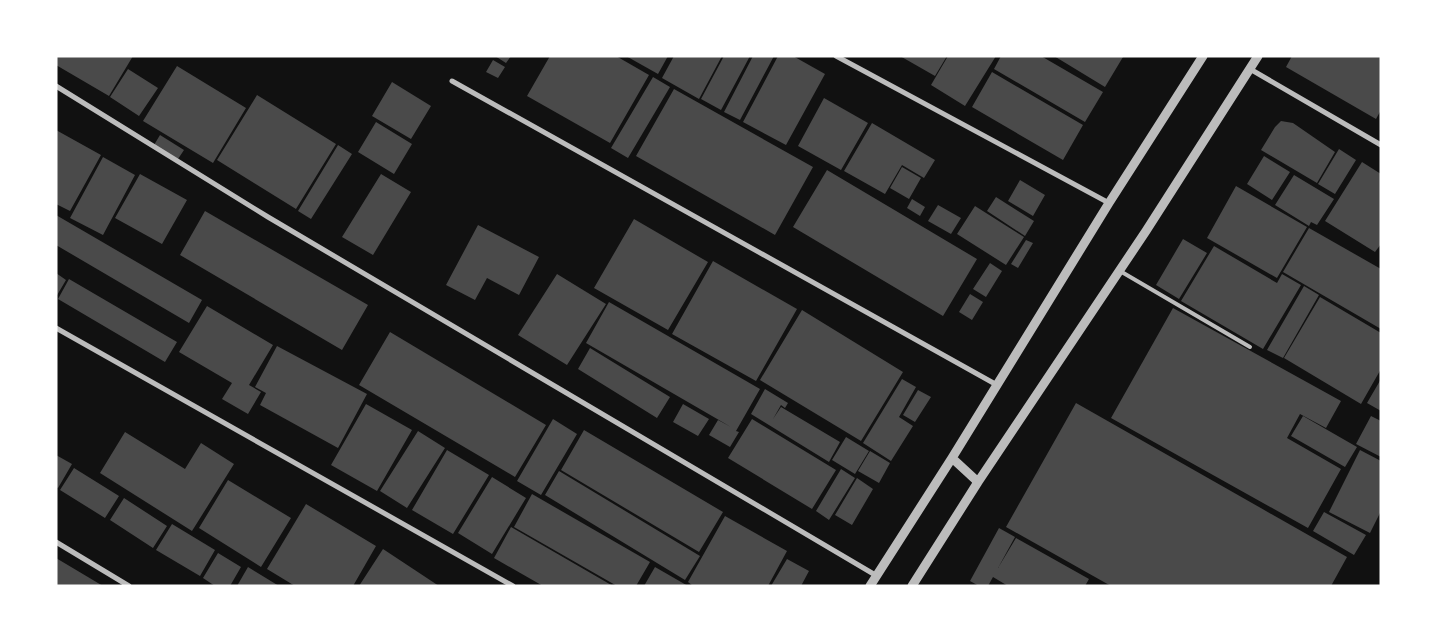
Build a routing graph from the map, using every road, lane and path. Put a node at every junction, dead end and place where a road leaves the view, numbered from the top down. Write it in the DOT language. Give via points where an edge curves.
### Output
graph roads {
  1 [pos="836,56"];
  2 [pos="1203,56"];
  3 [pos="1258,56"];
  4 [pos="1250,69"];
  5 [pos="452,81"];
  6 [pos="56,86"];
  7 [pos="1381,145"];
  8 [pos="1109,203"];
  9 [pos="1118,270"];
  10 [pos="56,328"];
  11 [pos="1250,347"];
  12 [pos="997,385"];
  13 [pos="952,458"];
  14 [pos="978,482"];
  15 [pos="56,542"];
  16 [pos="877,576"];
  17 [pos="129,586"];
  18 [pos="513,586"];
  19 [pos="870,586"];
  20 [pos="912,586"];
  1 -- 8 [label="street"];
  2 -- 8 [label="street"];
  3 -- 4 [label="street"];
  4 -- 7 [label="street"];
  4 -- 9 [label="street"];
  5 -- 12 [label="street"];
  6 -- 16 [label="street" via="277,222"];
  8 -- 12 [label="street"];
  9 -- 11 [label="lane"];
  9 -- 14 [label="street"];
  10 -- 18 [label="street"];
  12 -- 13 [label="street"];
  13 -- 14 [label="street"];
  13 -- 16 [label="street"];
  14 -- 20 [label="street"];
  15 -- 17 [label="street"];
  16 -- 19 [label="street"];
}
